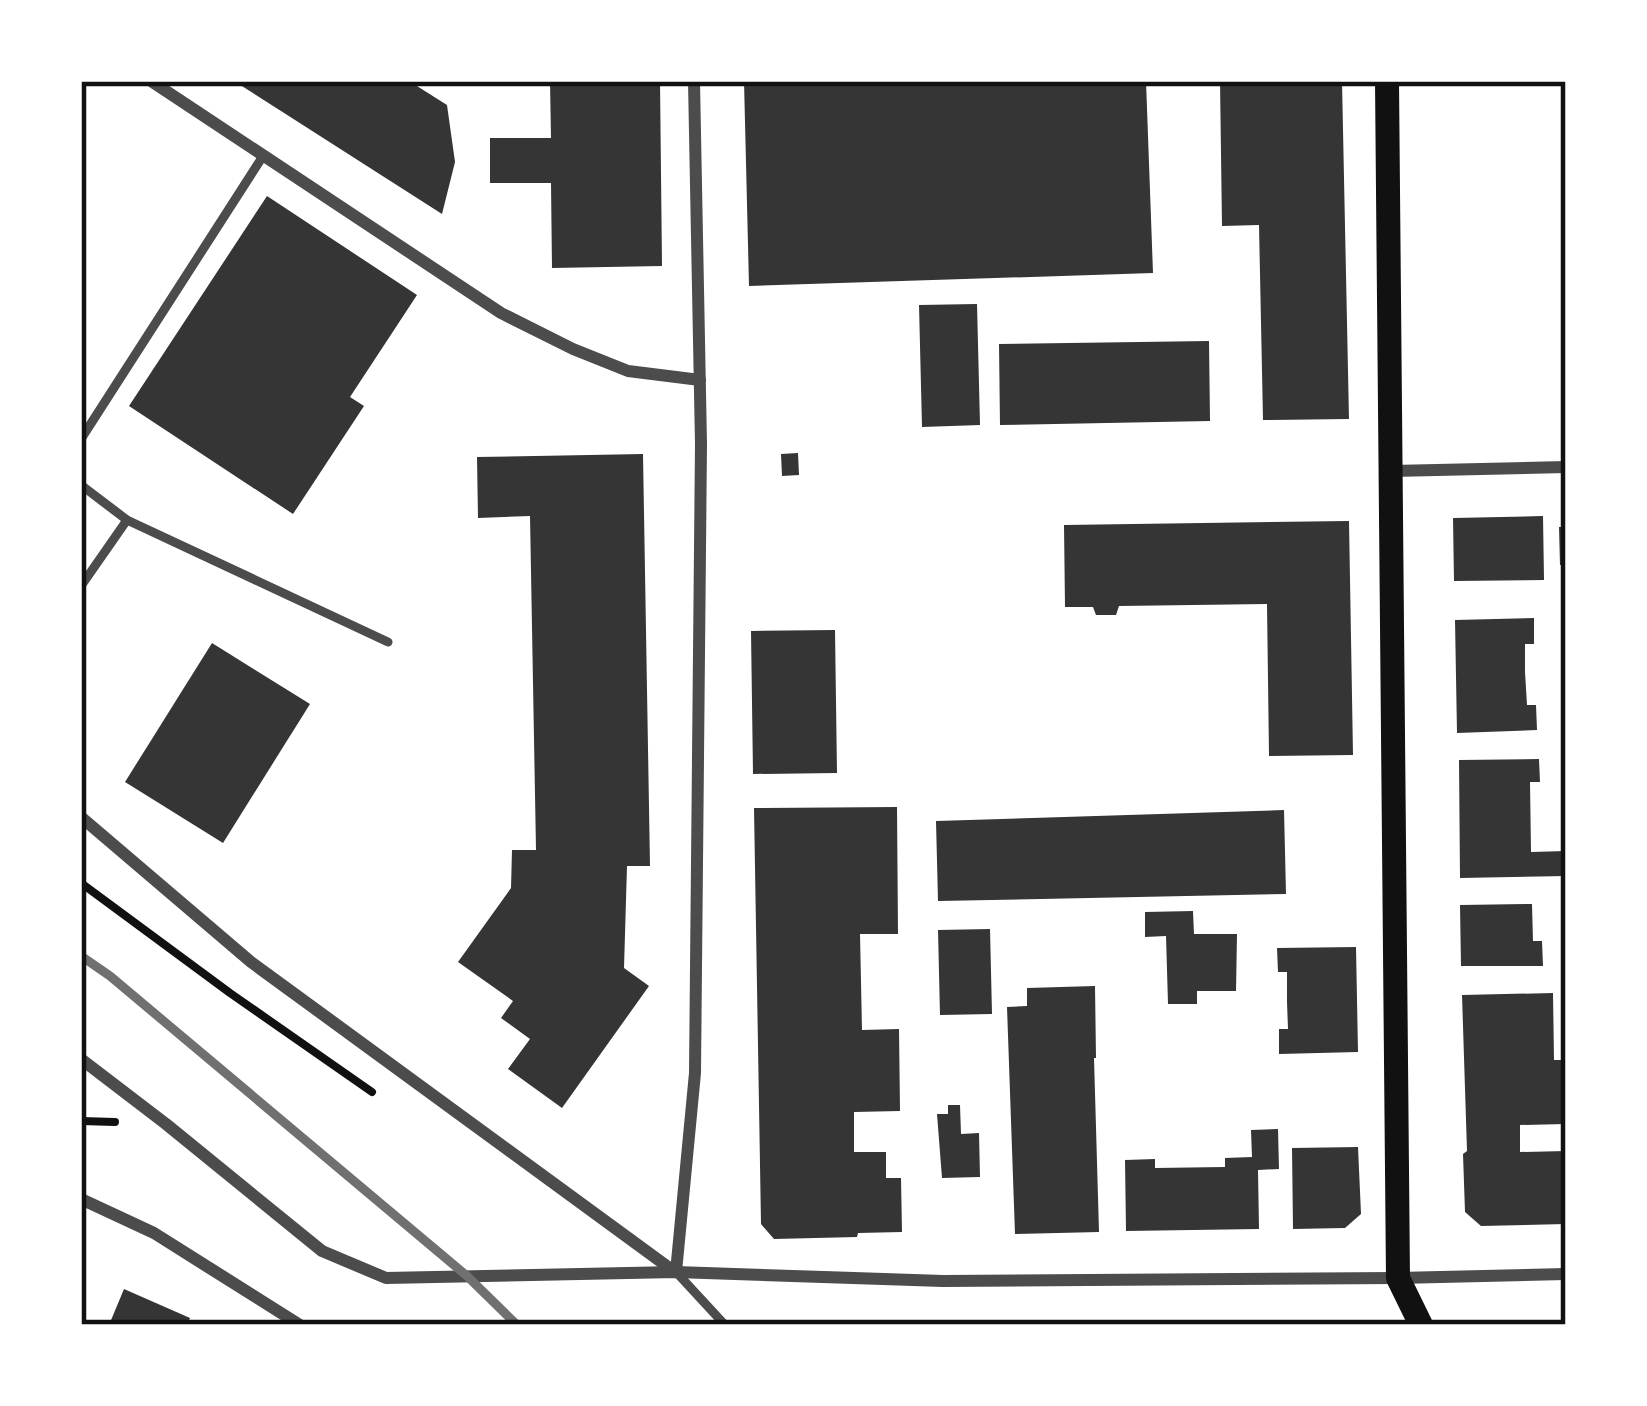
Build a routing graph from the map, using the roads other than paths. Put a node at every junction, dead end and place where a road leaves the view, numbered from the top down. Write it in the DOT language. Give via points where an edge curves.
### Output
graph roads {
  1 [pos="151,81"];
  2 [pos="694,81"];
  3 [pos="1387,81"];
  4 [pos="263,155"];
  5 [pos="700,380"];
  6 [pos="81,439"];
  7 [pos="1566,467"];
  8 [pos="1392,471"];
  9 [pos="81,484"];
  10 [pos="127,520"];
  11 [pos="81,586"];
  12 [pos="388,642"];
  13 [pos="81,817"];
  14 [pos="81,1059"];
  15 [pos="81,1199"];
  16 [pos="676,1272"];
  17 [pos="1566,1274"];
  18 [pos="1398,1278"];
  19 [pos="301,1325"];
  20 [pos="725,1325"];
  21 [pos="1421,1325"];
  1 -- 4 [label="street"];
  2 -- 5 [label="street"];
  3 -- 8 [label="main road"];
  4 -- 5 [label="street" via="501,313 628,371"];
  4 -- 6 [label="lane"];
  5 -- 16 [label="street" via="695,1073"];
  7 -- 8 [label="street"];
  8 -- 18 [label="main road"];
  9 -- 10 [label="lane"];
  10 -- 11 [label="lane"];
  10 -- 12 [label="lane"];
  13 -- 16 [label="street" via="251,962"];
  14 -- 16 [label="street" via="322,1251 386,1278"];
  15 -- 19 [label="street" via="154,1233"];
  16 -- 18 [label="street" via="943,1281"];
  16 -- 20 [label="lane"];
  17 -- 18 [label="street"];
  18 -- 21 [label="main road"];
}
